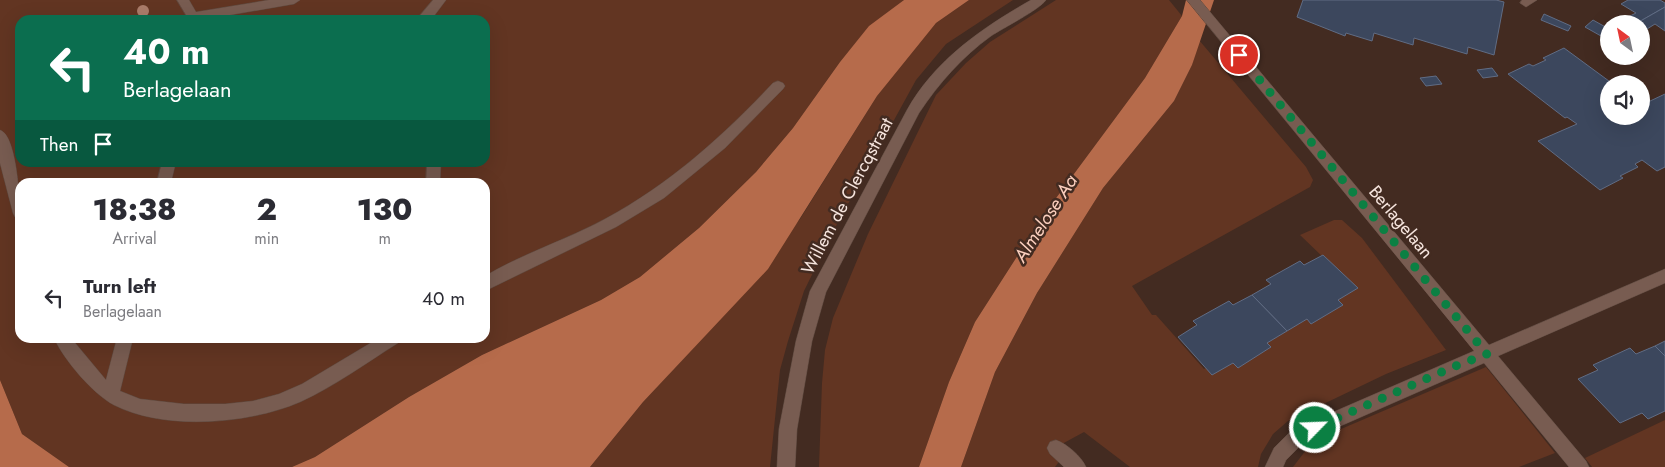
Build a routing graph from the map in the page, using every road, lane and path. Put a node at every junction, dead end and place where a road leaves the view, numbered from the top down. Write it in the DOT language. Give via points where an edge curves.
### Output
graph roads {
  1 [pos="183,0"];
  2 [pos="294,0"];
  3 [pos="440,0"];
  4 [pos="1040,0"];
  5 [pos="1193,0"];
  6 [pos="191,15"];
  7 [pos="210,15"];
  8 [pos="430,15"];
  9 [pos="778,86"];
  10 [pos="0,135"];
  11 [pos="15,194"];
  12 [pos="1665,276"];
  13 [pos="490,281"];
  14 [pos="66,343"];
  15 [pos="124,343"];
  16 [pos="384,343"];
  17 [pos="1487,354"];
  18 [pos="111,395"];
  19 [pos="1056,448"];
  20 [pos="786,467"];
  21 [pos="1077,467"];
  22 [pos="1274,467"];
  23 [pos="1580,467"];
  1 -- 6 [label="street"];
  2 -- 7 [label="street"];
  3 -- 8 [label="street"];
  4 -- 20 [label="street, Willem de Clercqstraat" via="960,52 927,88 909,118 818,291 804,341 788,429"];
  5 -- 17 [label="street, Berlagelaan"];
  9 -- 13 [label="street" via="702,163 650,200"];
  10 -- 11 [label="street"];
  12 -- 17 [label="street"];
  14 -- 18 [label="street"];
  15 -- 18 [label="street"];
  16 -- 18 [label="street" via="339,372 280,401 243,411 183,413 138,408"];
  17 -- 22 [label="street" via="1298,436 1280,454"];
  17 -- 23 [label="street, Berlagelaan"];
  19 -- 21 [label="street"];
}
